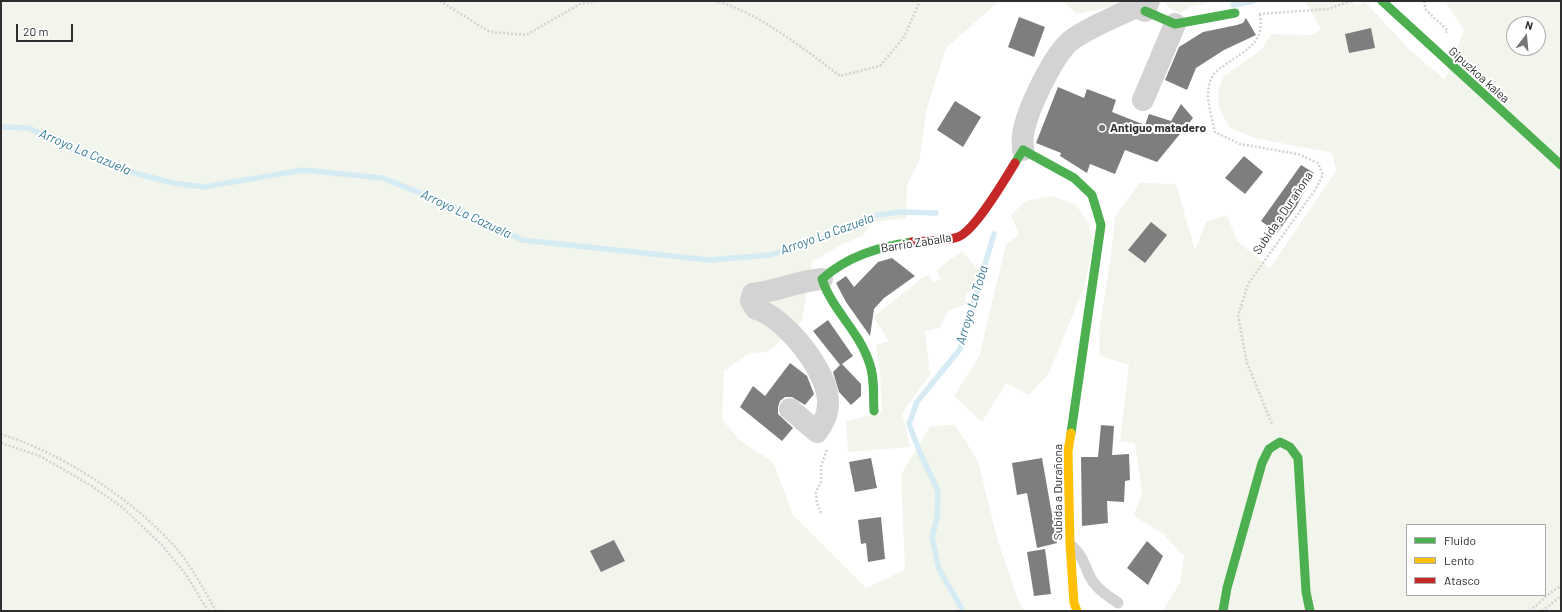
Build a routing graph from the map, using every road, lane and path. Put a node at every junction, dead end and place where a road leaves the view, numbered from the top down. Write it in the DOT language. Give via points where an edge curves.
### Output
graph roads {
  1 [pos="440,1"];
  2 [pos="598,1"];
  3 [pos="715,1"];
  4 [pos="920,1"];
  5 [pos="1351,1"];
  6 [pos="1382,1"];
  7 [pos="1147,6"];
  8 [pos="1235,13"];
  9 [pos="1260,14"];
  10 [pos="1175,24"];
  11 [pos="1143,100"];
  12 [pos="1023,150"];
  13 [pos="1561,165"];
  14 [pos="822,279"];
  15 [pos="790,408"];
  16 [pos="874,411"];
  17 [pos="1,434"];
  18 [pos="1280,442"];
  19 [pos="1,443"];
  20 [pos="828,446"];
  21 [pos="821,512"];
  22 [pos="1070,544"];
  23 [pos="1561,586"];
  24 [pos="1561,596"];
  25 [pos="1118,603"];
  26 [pos="208,611"];
  27 [pos="216,611"];
  28 [pos="1077,611"];
  29 [pos="1223,611"];
  30 [pos="1310,611"];
  31 [pos="1530,611"];
  32 [pos="1542,611"];
  1 -- 2 [label="path" via="490,32 526,35 580,4"];
  3 -- 4 [label="path" via="730,4 786,36 840,76 880,66 904,36"];
  5 -- 9 [label="path" via="1328,9"];
  6 -- 13 [label="street, Gipuzkoa kalea"];
  7 -- 10 [label="street"];
  7 -- 12 [label="street" via="1136,7 1072,40 1052,65 1039,90 1023,135"];
  8 -- 9 [label="path"];
  8 -- 10 [label="street"];
  9 -- 18 [label="path, Subida a Durañona" via="1262,27 1258,40 1213,74 1208,104 1215,132 1240,144 1298,154 1318,163 1323,175 1248,284 1238,316 1247,362"];
  10 -- 11 [label="street"];
  12 -- 14 [label="street, Barrio Zaballa" via="974,223 961,236 898,243 878,248 833,267"];
  12 -- 22 [label="street, Subida a Durañona" via="1074,178 1092,195 1101,225 1068,451"];
  14 -- 15 [label="street" via="753,294 751,301 756,309 766,312 806,351 825,384 829,403 827,414 817,432"];
  14 -- 16 [label="street" via="829,301 852,329 872,368"];
  17 -- 27 [label="path" via="49,452 108,489 149,520 178,550"];
  18 -- 29 [label="street" via="1269,449 1262,463"];
  18 -- 30 [label="street" via="1290,447 1298,458 1306,592"];
  19 -- 26 [label="path" via="40,456 90,485 122,508 162,545 187,576"];
  20 -- 21 [label="path" via="821,467 821,482 816,492"];
  22 -- 25 [label="lane" via="1080,553 1089,576 1098,588"];
  22 -- 28 [label="street, Subida a Durañona" via="1074,603"];
  23 -- 31 [label="path"];
  24 -- 32 [label="path"];
}
